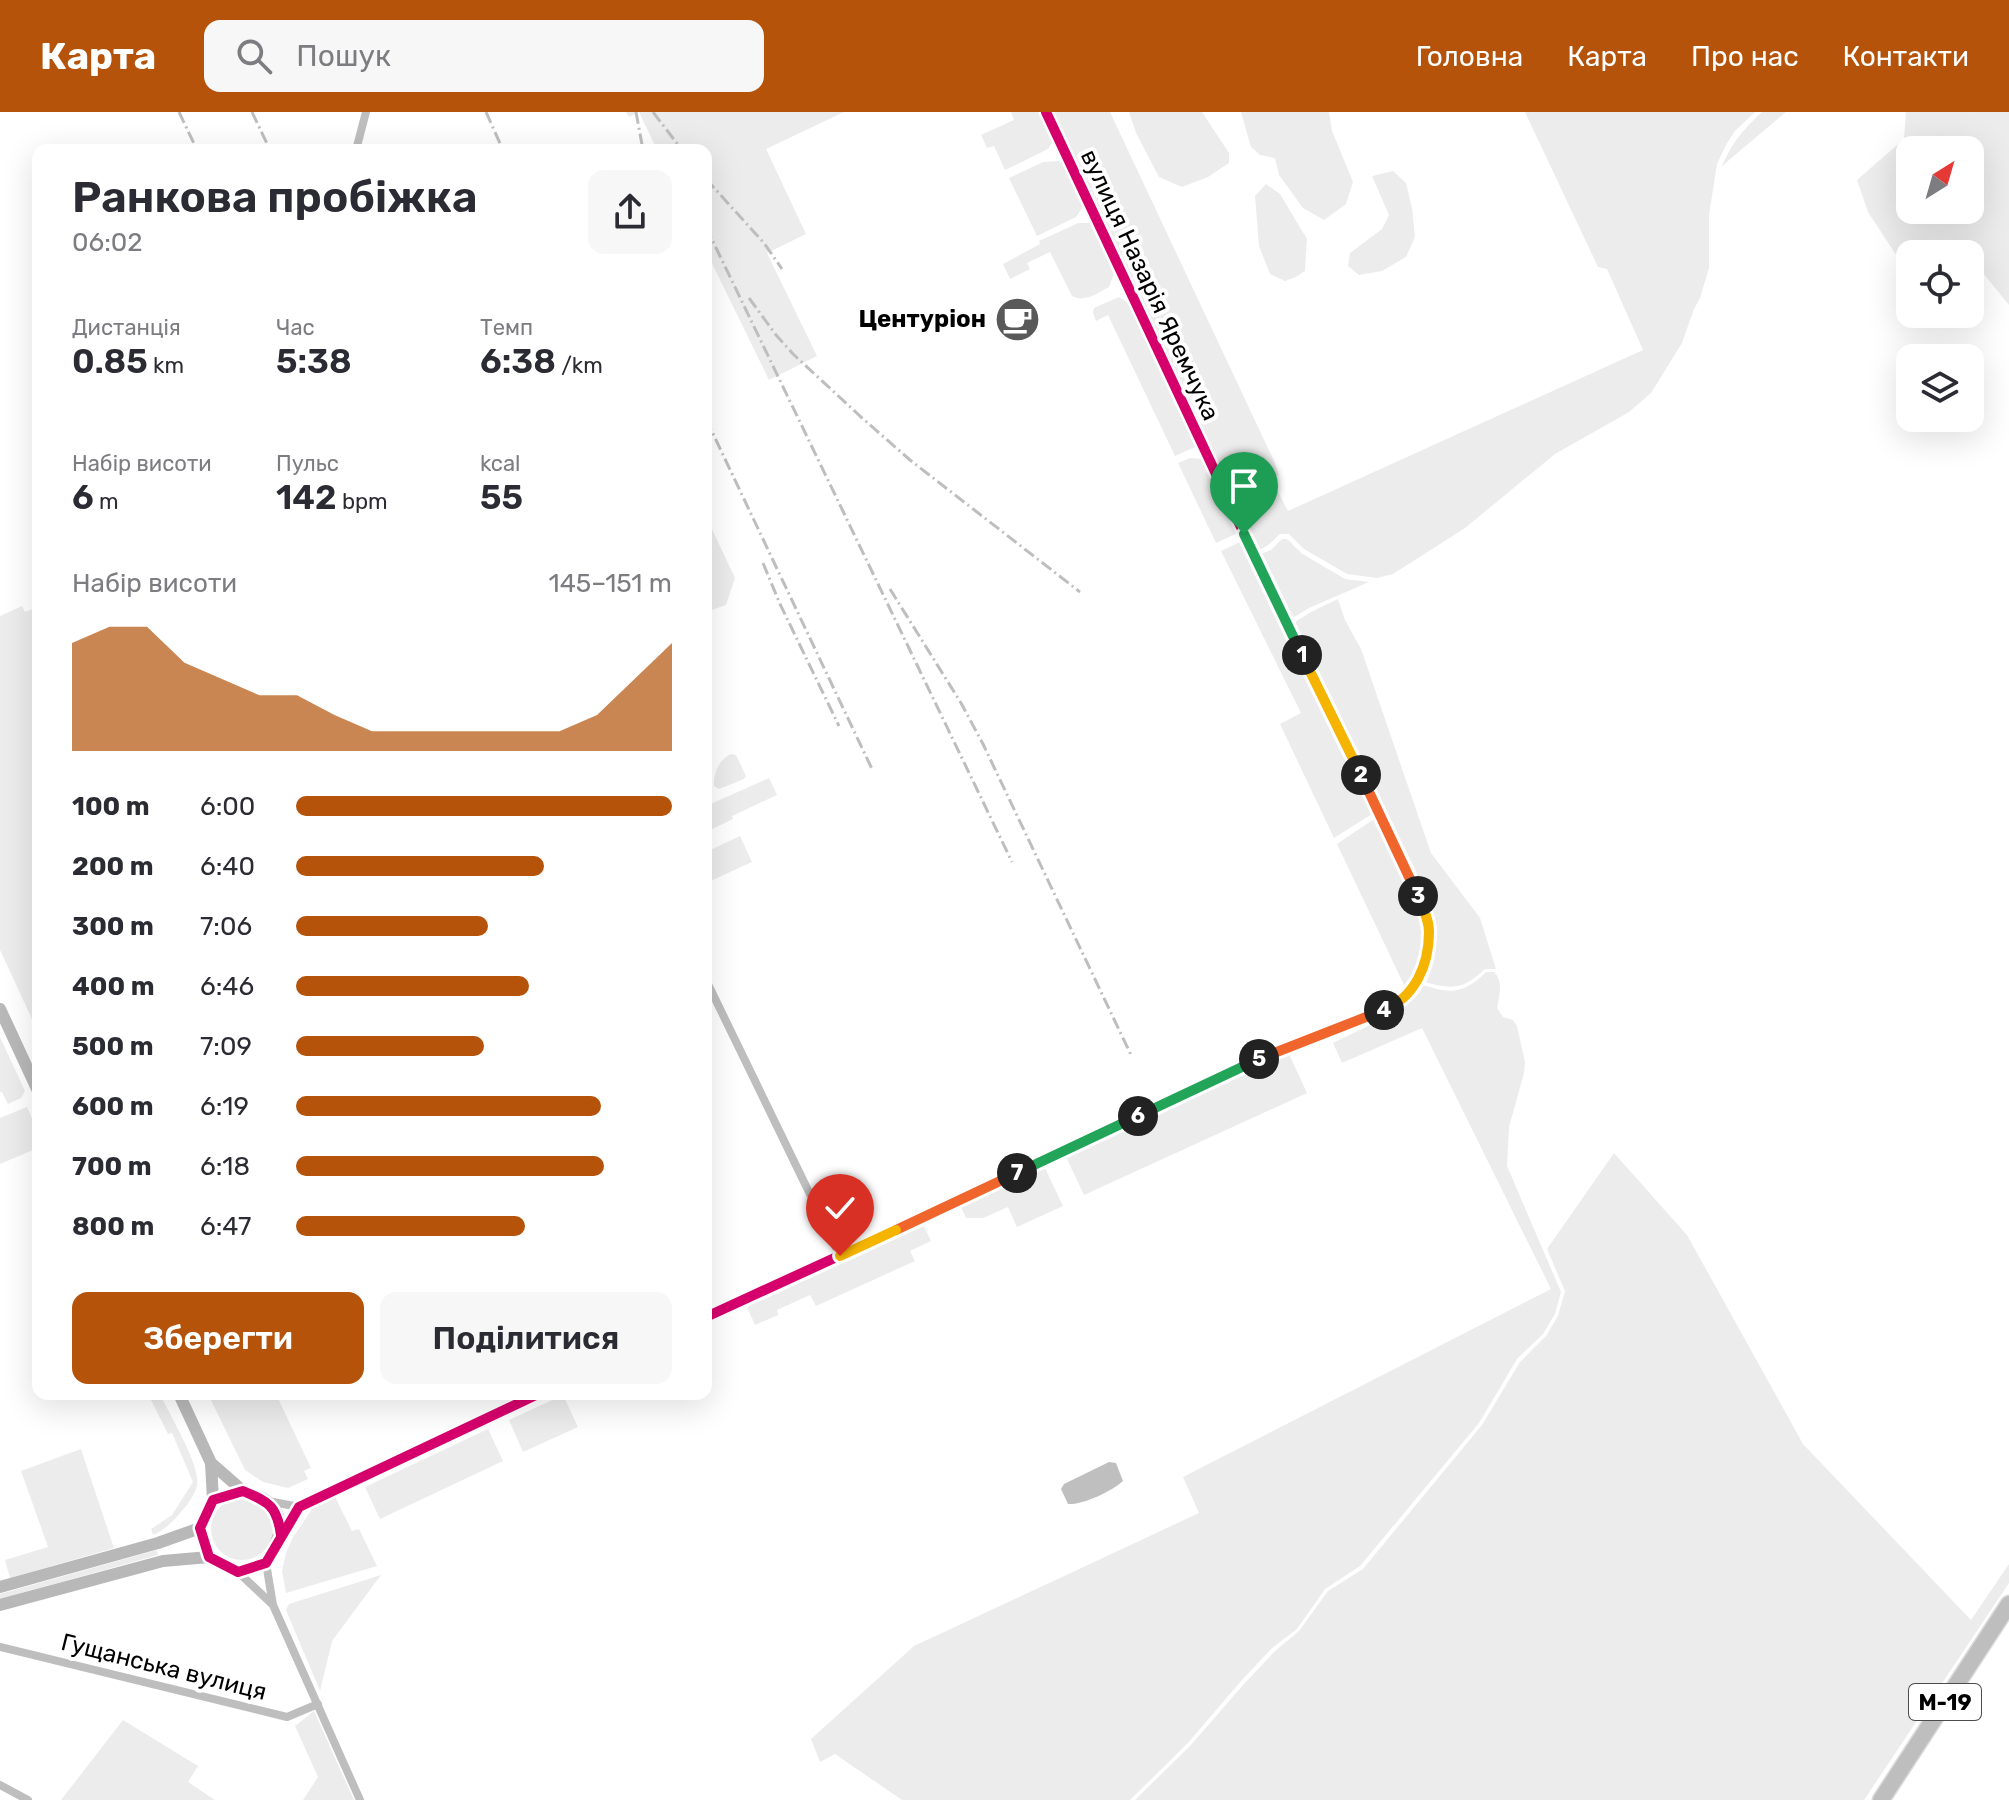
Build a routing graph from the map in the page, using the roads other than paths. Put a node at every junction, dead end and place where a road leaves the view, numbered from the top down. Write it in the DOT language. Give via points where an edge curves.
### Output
graph roads {
  1 [pos="366,112"];
  2 [pos="1046,112"];
  3 [pos="358,144"];
  4 [pos="712,992"];
  5 [pos="0,1009"];
  6 [pos="32,1078"];
  7 [pos="840,1256"];
  8 [pos="712,1314"];
  9 [pos="182,1400"];
  10 [pos="525,1400"];
  11 [pos="211,1463"];
  12 [pos="243,1491"];
  13 [pos="213,1500"];
  14 [pos="268,1501"];
  15 [pos="299,1507"];
  16 [pos="200,1528"];
  17 [pos="281,1535"];
  18 [pos="209,1557"];
  19 [pos="266,1563"];
  20 [pos="238,1572"];
  21 [pos="0,1587"];
  22 [pos="2009,1604"];
  23 [pos="0,1605"];
  24 [pos="273,1605"];
  25 [pos="0,1647"];
  26 [pos="318,1704"];
  27 [pos="0,1785"];
  28 [pos="28,1800"];
  29 [pos="360,1800"];
  30 [pos="1881,1800"];
  1 -- 3 [label="street"];
  2 -- 7 [label="street, вулиця Назарія Яремчука" via="1405,866 1426,914 1424,966 1418,982 1391,1007 1253,1061"];
  4 -- 7 [label="street"];
  5 -- 6 [label="street"];
  7 -- 8 [label="street, вулиця Назарія Яремчука"];
  9 -- 11 [label="street"];
  10 -- 15 [label="street"];
  11 -- 12 [label="street"];
  11 -- 13 [label="street"];
  12 -- 13 [label="street"];
  12 -- 14 [label="street"];
  13 -- 16 [label="street"];
  14 -- 15 [label="street"];
  14 -- 17 [label="street"];
  15 -- 17 [label="street"];
  16 -- 18 [label="street"];
  16 -- 21 [label="street"];
  17 -- 19 [label="street"];
  18 -- 20 [label="street"];
  18 -- 23 [label="street" via="163,1561"];
  19 -- 20 [label="street"];
  19 -- 24 [label="street"];
  20 -- 24 [label="street"];
  22 -- 30 [label="highway, М-19"];
  24 -- 26 [label="street"];
  25 -- 26 [label="street, Гущанська вулиця" via="287,1717"];
  26 -- 29 [label="street"];
  27 -- 28 [label="street"];
}
